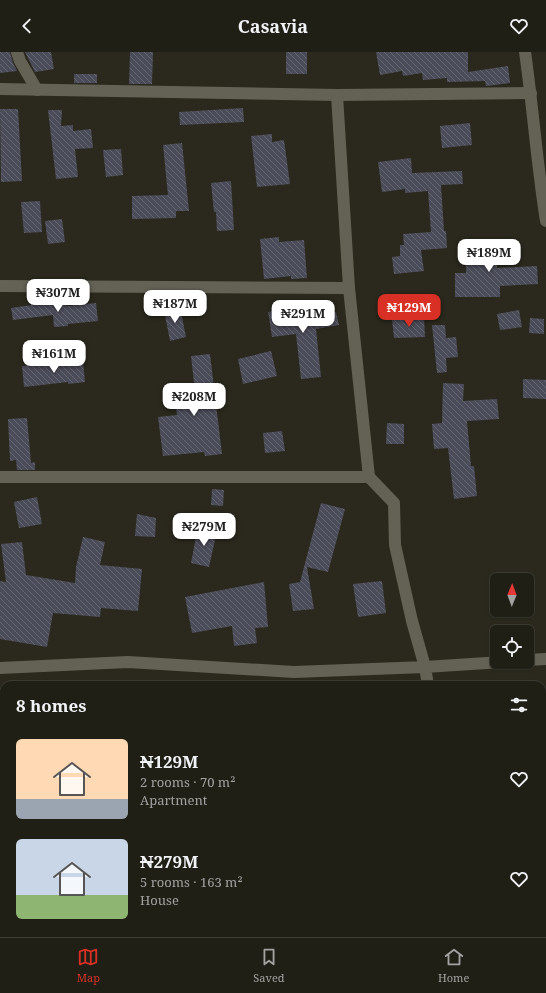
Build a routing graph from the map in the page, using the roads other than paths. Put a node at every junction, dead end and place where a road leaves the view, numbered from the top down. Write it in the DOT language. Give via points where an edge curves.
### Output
graph roads {
  1 [pos="16,52"];
  2 [pos="525,52"];
  3 [pos="0,89"];
  4 [pos="37,90"];
  5 [pos="531,93"];
  6 [pos="337,95"];
  7 [pos="546,221"];
  8 [pos="0,286"];
  9 [pos="349,288"];
  10 [pos="0,477"];
  11 [pos="369,477"];
  12 [pos="546,659"];
  13 [pos="534,660"];
  14 [pos="490,663"];
  15 [pos="425,667"];
  16 [pos="0,668"];
  17 [pos="427,681"];
  1 -- 4 [label="street"];
  2 -- 5 [label="street"];
  3 -- 4 [label="street"];
  4 -- 6 [label="street"];
  5 -- 6 [label="street"];
  5 -- 7 [label="street"];
  6 -- 9 [label="street"];
  8 -- 9 [label="street"];
  9 -- 11 [label="street"];
  10 -- 11 [label="street"];
  11 -- 15 [label="street" via="394,503 396,545 412,621"];
  12 -- 13 [label="street"];
  14 -- 15 [label="street"];
  15 -- 16 [label="street" via="294,672 128,662"];
  15 -- 17 [label="street"];
}
